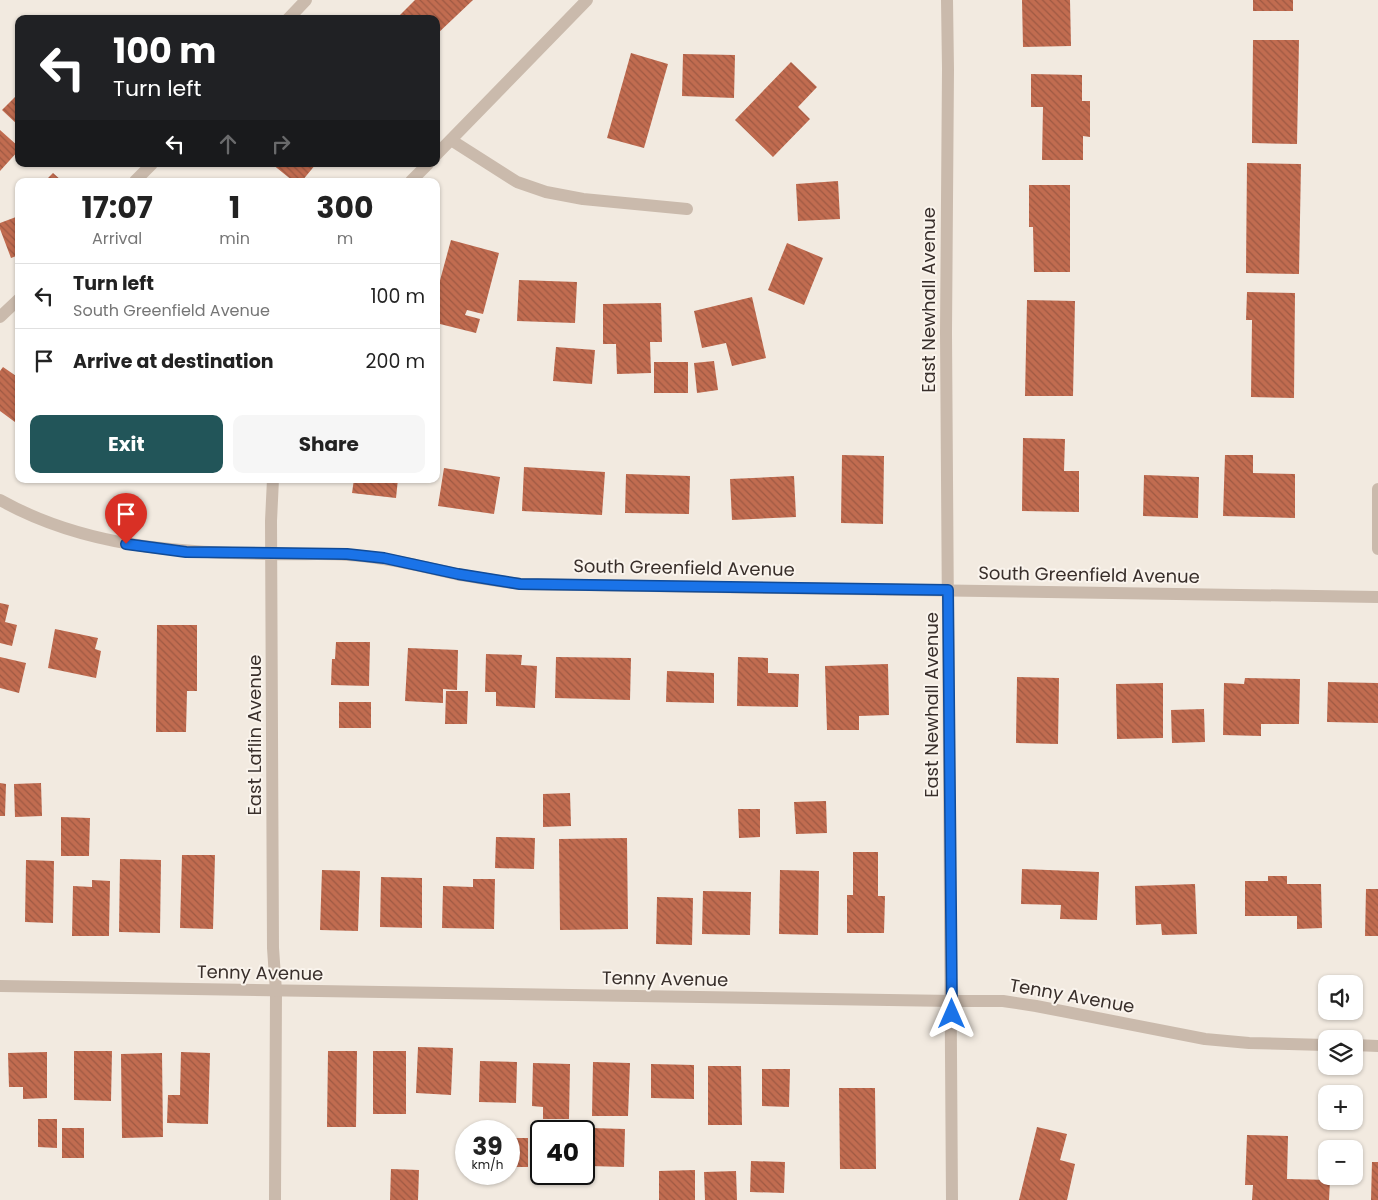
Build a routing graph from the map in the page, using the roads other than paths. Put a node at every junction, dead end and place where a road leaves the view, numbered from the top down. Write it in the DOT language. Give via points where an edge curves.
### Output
graph roads {
  1 [pos="306,0"];
  2 [pos="586,0"];
  3 [pos="947,0"];
  4 [pos="292,15"];
  5 [pos="450,140"];
  6 [pos="440,151"];
  7 [pos="149,167"];
  8 [pos="425,167"];
  9 [pos="138,178"];
  10 [pos="414,178"];
  11 [pos="687,209"];
  12 [pos="15,303"];
  13 [pos="0,317"];
  14 [pos="273,483"];
  15 [pos="1378,489"];
  16 [pos="0,500"];
  17 [pos="1378,549"];
  18 [pos="272,554"];
  19 [pos="948,590"];
  20 [pos="1378,597"];
  21 [pos="0,986"];
  22 [pos="276,991"];
  23 [pos="952,1001"];
  24 [pos="1318,1045"];
  25 [pos="1363,1045"];
  26 [pos="1378,1046"];
  27 [pos="275,1200"];
  28 [pos="952,1200"];
  1 -- 4 [label="street"];
  2 -- 5 [label="street"];
  3 -- 19 [label="street, East Newhall Avenue"];
  5 -- 6 [label="street"];
  5 -- 11 [label="street" via="517,182 546,192 582,199"];
  7 -- 9 [label="street"];
  8 -- 10 [label="street"];
  12 -- 13 [label="street"];
  14 -- 18 [label="street, East Laflin Avenue"];
  15 -- 17 [label="street"];
  16 -- 18 [label="street, South Greenfield Avenue" via="43,521 132,545 186,552"];
  18 -- 19 [label="street, South Greenfield Avenue" via="347,554 384,558 520,584"];
  18 -- 22 [label="street, East Laflin Avenue" via="273,938"];
  19 -- 20 [label="street, South Greenfield Avenue"];
  19 -- 23 [label="street, East Newhall Avenue"];
  21 -- 22 [label="street, Tenny Avenue"];
  22 -- 23 [label="street, Tenny Avenue"];
  22 -- 27 [label="street, East Laflin Avenue"];
  23 -- 24 [label="street, Tenny Avenue" via="1003,1001 1204,1038"];
  23 -- 28 [label="street, East Newhall Avenue"];
  25 -- 26 [label="street"];
}
